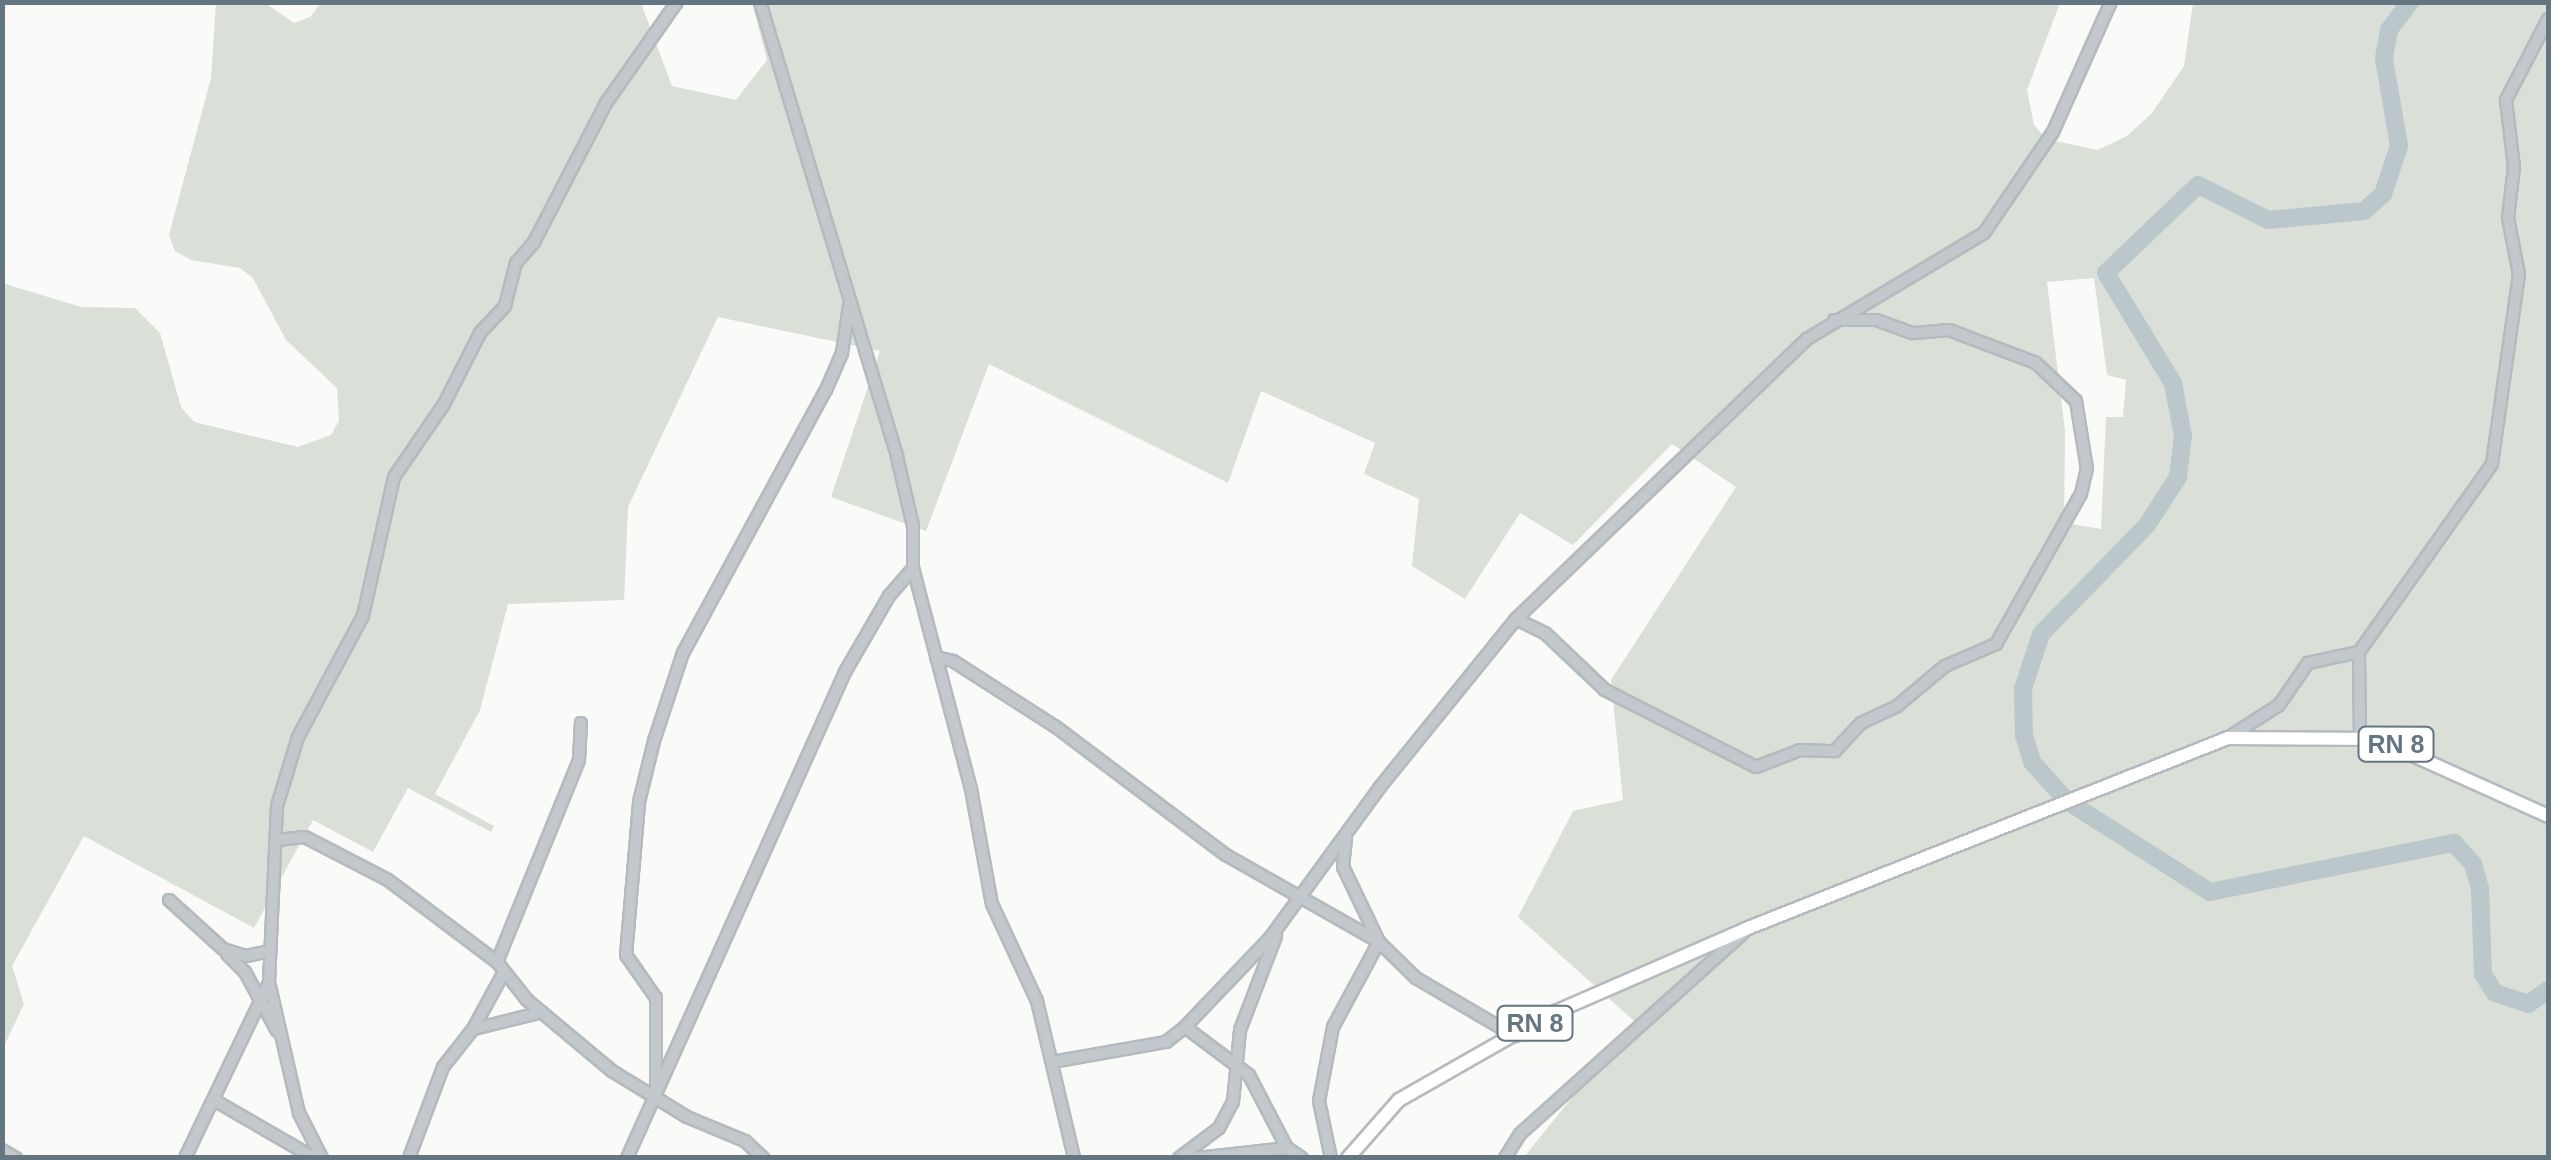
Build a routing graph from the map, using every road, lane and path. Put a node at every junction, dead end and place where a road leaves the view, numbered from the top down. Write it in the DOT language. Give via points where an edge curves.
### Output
graph roads {
  1 [pos="677,2"];
  2 [pos="760,2"];
  3 [pos="2111,2"];
  4 [pos="2548,20"];
  5 [pos="850,297"];
  6 [pos="1833,320"];
  7 [pos="914,568"];
  8 [pos="1516,618"];
  9 [pos="2359,652"];
  10 [pos="936,658"];
  11 [pos="581,723"];
  12 [pos="2360,737"];
  13 [pos="2228,738"];
  14 [pos="2548,816"];
  15 [pos="1346,832"];
  16 [pos="277,840"];
  17 [pos="1301,896"];
  18 [pos="169,900"];
  19 [pos="1280,926"];
  20 [pos="1748,928"];
  21 [pos="1379,942"];
  22 [pos="223,950"];
  23 [pos="265,952"];
  24 [pos="497,962"];
  25 [pos="503,974"];
  26 [pos="268,982"];
  27 [pos="260,999"];
  28 [pos="542,1012"];
  29 [pos="1184,1028"];
  30 [pos="473,1029"];
  31 [pos="281,1035"];
  32 [pos="1515,1036"];
  33 [pos="1052,1062"];
  34 [pos="1236,1064"];
  35 [pos="656,1098"];
  36 [pos="214,1100"];
  37 [pos="1287,1148"];
  38 [pos="2,1150"];
  39 [pos="1074,1155"];
  40 [pos="16,1158"];
  41 [pos="185,1158"];
  42 [pos="314,1158"];
  43 [pos="322,1158"];
  44 [pos="408,1158"];
  45 [pos="627,1158"];
  46 [pos="763,1158"];
  47 [pos="1087,1158"];
  48 [pos="1180,1158"];
  49 [pos="1197,1158"];
  50 [pos="1302,1158"];
  51 [pos="1330,1158"];
  52 [pos="1348,1158"];
  53 [pos="1505,1158"];
  1 -- 16 [label="street" via="606,102 534,242 516,263 505,306 480,333 444,404 394,478 363,616 298,738 277,806"];
  2 -- 5 [label="street"];
  3 -- 6 [label="street" via="2053,132 1984,233 1909,283"];
  4 -- 9 [label="street" via="2506,100 2514,167 2508,218 2520,274 2492,464"];
  5 -- 7 [label="street" via="905,492"];
  5 -- 35 [label="street" via="842,354 683,653 654,740 639,802 626,955 656,998"];
  6 -- 8 [label="street"];
  6 -- 8 [label="street" via="1876,320 1912,333 1949,330 2036,363 2076,401 2087,469 2081,494 1996,644 1945,666 1896,707 1860,723 1835,751 1800,750 1756,767 1605,690 1545,633"];
  7 -- 10 [label="street"];
  7 -- 35 [label="street" via="889,596 845,672"];
  8 -- 15 [label="street"];
  9 -- 12 [label="street"];
  9 -- 13 [label="street" via="2308,663 2279,705"];
  10 -- 17 [label="street" via="953,661 1056,728 1226,855"];
  10 -- 33 [label="street" via="971,789 992,904 1037,1000"];
  11 -- 24 [label="street" via="579,760"];
  12 -- 13 [label="main road, RN 8"];
  12 -- 14 [label="main road, RN 8" via="2408,748 2465,782"];
  13 -- 20 [label="main road, RN 8"];
  15 -- 17 [label="street"];
  15 -- 21 [label="street" via="1342,867"];
  16 -- 24 [label="street" via="304,837 388,880"];
  16 -- 26 [label="street"];
  17 -- 19 [label="street"];
  17 -- 21 [label="street"];
  18 -- 22 [label="street"];
  19 -- 29 [label="street"];
  19 -- 34 [label="street" via="1249,1001"];
  20 -- 32 [label="main road, RN 8"];
  20 -- 53 [label="street" via="1520,1134"];
  21 -- 32 [label="street" via="1416,978"];
  21 -- 51 [label="street" via="1333,1027 1319,1101"];
  22 -- 23 [label="street"];
  22 -- 27 [label="street"];
  24 -- 25 [label="street"];
  25 -- 28 [label="street"];
  25 -- 30 [label="street"];
  26 -- 27 [label="street"];
  26 -- 31 [label="street"];
  27 -- 31 [label="street"];
  27 -- 36 [label="street"];
  28 -- 30 [label="street"];
  28 -- 35 [label="street"];
  29 -- 33 [label="street" via="1166,1042"];
  29 -- 34 [label="street"];
  30 -- 44 [label="street" via="443,1068"];
  31 -- 43 [label="street" via="310,1144"];
  32 -- 52 [label="main road, RN 8" via="1440,1071 1399,1100"];
  33 -- 39 [label="street"];
  34 -- 37 [label="street" via="1274,1116"];
  34 -- 48 [label="street" via="1232,1102 1219,1128"];
  35 -- 45 [label="street"];
  35 -- 46 [label="street" via="745,1140"];
  36 -- 41 [label="street"];
  36 -- 42 [label="street"];
  37 -- 49 [label="street"];
  37 -- 50 [label="street"];
  38 -- 40 [label="street"];
  39 -- 47 [label="street"];
}
